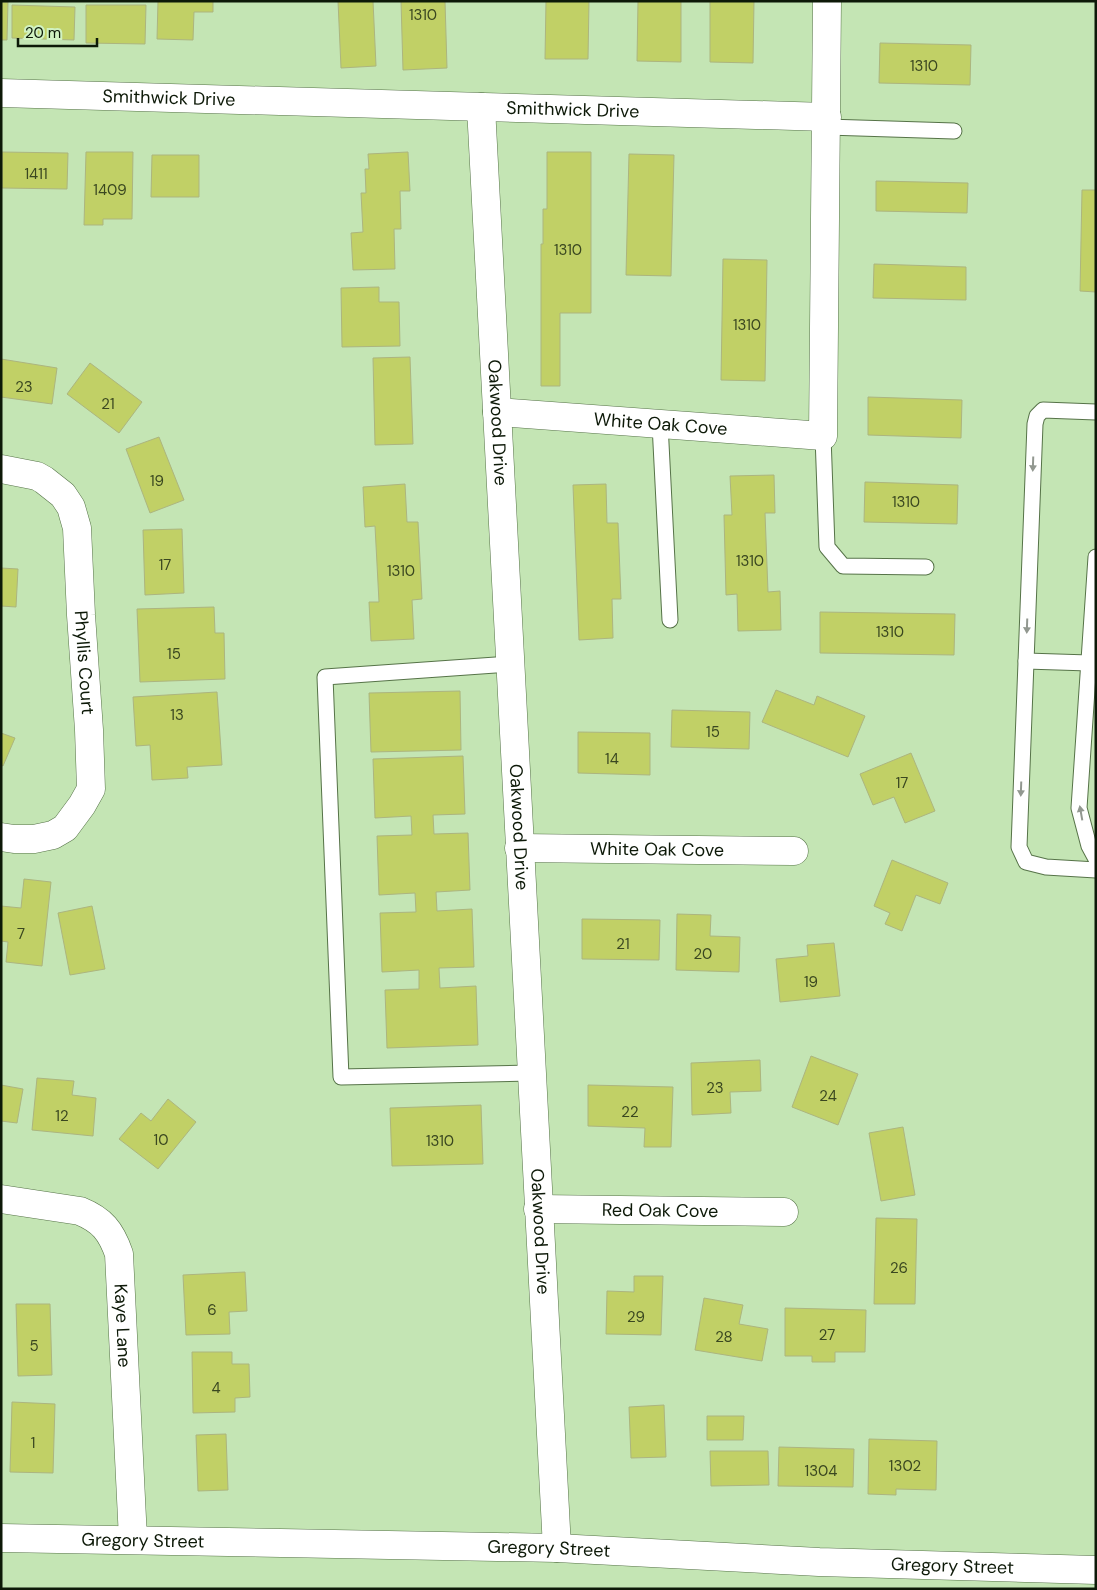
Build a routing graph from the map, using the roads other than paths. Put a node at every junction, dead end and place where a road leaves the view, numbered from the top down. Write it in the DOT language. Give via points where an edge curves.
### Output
graph roads {
  1 [pos="827,1"];
  2 [pos="1,93"];
  3 [pos="481,107"];
  4 [pos="827,122"];
  5 [pos="954,130"];
  6 [pos="497,412"];
  7 [pos="1096,412"];
  8 [pos="660,424"];
  9 [pos="823,436"];
  10 [pos="1,469"];
  11 [pos="1096,557"];
  12 [pos="926,568"];
  13 [pos="670,620"];
  14 [pos="1026,661"];
  15 [pos="1089,663"];
  16 [pos="510,664"];
  17 [pos="1,837"];
  18 [pos="520,848"];
  19 [pos="794,851"];
  20 [pos="1096,859"];
  21 [pos="1096,870"];
  22 [pos="531,1073"];
  23 [pos="1,1199"];
  24 [pos="538,1209"];
  25 [pos="784,1212"];
  26 [pos="1,1538"];
  27 [pos="133,1539"];
  28 [pos="557,1548"];
  29 [pos="1096,1570"];
  1 -- 4 [label="street"];
  2 -- 3 [label="street, Smithwick Drive"];
  3 -- 4 [label="street, Smithwick Drive"];
  3 -- 6 [label="street, Oakwood Drive"];
  4 -- 5 [label="lane"];
  4 -- 9 [label="street"];
  6 -- 8 [label="street, White Oak Cove"];
  6 -- 16 [label="street, Oakwood Drive"];
  7 -- 14 [label="lane, one-way" via="1044,410 1037,416"];
  8 -- 9 [label="street, White Oak Cove"];
  8 -- 13 [label="lane"];
  9 -- 12 [label="lane" via="827,547 843,566"];
  10 -- 17 [label="street, Phyllis Court" via="44,480 63,495 71,507 77,528 91,789 65,828 53,835 34,839"];
  11 -- 15 [label="lane"];
  14 -- 15 [label="lane"];
  14 -- 21 [label="lane, one-way" via="1019,847 1026,862 1046,868"];
  20 -- 15 [label="lane, one-way" via="1088,846 1079,808"];
  16 -- 18 [label="street, Oakwood Drive"];
  16 -- 22 [label="lane" via="324,677 341,1077"];
  18 -- 19 [label="street, White Oak Cove"];
  18 -- 22 [label="street, Oakwood Drive"];
  22 -- 24 [label="street, Oakwood Drive"];
  23 -- 27 [label="street, Kaye Lane" via="80,1211 92,1216 114,1239 119,1254"];
  24 -- 25 [label="street, Red Oak Cove"];
  24 -- 28 [label="street, Oakwood Drive"];
  26 -- 27 [label="street, Gregory Street"];
  27 -- 28 [label="street, Gregory Street"];
  28 -- 29 [label="street, Gregory Street" via="819,1562"];
}
